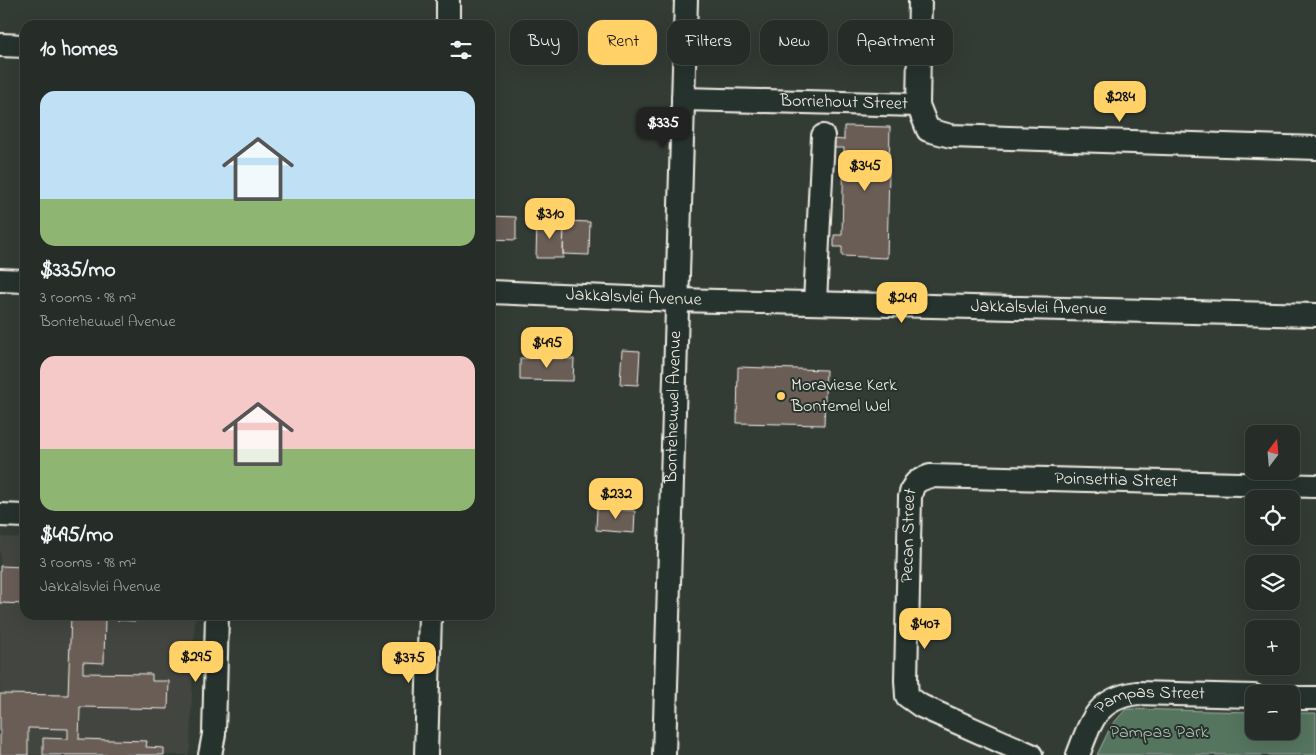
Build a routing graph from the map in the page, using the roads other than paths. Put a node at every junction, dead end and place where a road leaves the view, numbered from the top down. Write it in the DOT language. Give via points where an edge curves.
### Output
graph roads {
  1 [pos="448,0"];
  2 [pos="686,0"];
  3 [pos="920,0"];
  4 [pos="448,20"];
  5 [pos="0,45"];
  6 [pos="20,46"];
  7 [pos="683,99"];
  8 [pos="918,105"];
  9 [pos="823,136"];
  10 [pos="1316,148"];
  11 [pos="0,280"];
  12 [pos="20,281"];
  13 [pos="495,292"];
  14 [pos="677,300"];
  15 [pos="815,303"];
  16 [pos="1316,315"];
  17 [pos="917,480"];
  18 [pos="1316,486"];
  19 [pos="0,515"];
  20 [pos="20,516"];
  21 [pos="217,620"];
  22 [pos="430,620"];
  23 [pos="1245,696"];
  24 [pos="1300,698"];
  25 [pos="1316,698"];
  26 [pos="210,755"];
  27 [pos="426,755"];
  28 [pos="664,755"];
  29 [pos="1031,755"];
  30 [pos="1078,755"];
  1 -- 4 [label="street"];
  2 -- 7 [label="street, Bonteheuwel Avenue"];
  3 -- 8 [label="street"];
  5 -- 6 [label="street"];
  7 -- 8 [label="street, Borriehout Street"];
  7 -- 14 [label="street, Bonteheuwel Avenue"];
  8 -- 10 [label="street, Borriehout Street" via="928,130 951,136"];
  9 -- 15 [label="street"];
  11 -- 12 [label="street"];
  13 -- 14 [label="street, Jakkalsvlei Avenue"];
  14 -- 15 [label="street, Jakkalsvlei Avenue"];
  14 -- 28 [label="street, Bonteheuwel Avenue"];
  15 -- 16 [label="street, Jakkalsvlei Avenue"];
  17 -- 18 [label="street, Poinsettia Street" via="930,476"];
  17 -- 29 [label="street, Pecan Street" via="910,497 908,696 921,706"];
  19 -- 20 [label="street"];
  21 -- 26 [label="street" via="214,734"];
  22 -- 27 [label="street"];
  23 -- 30 [label="street, Pampas Street" via="1122,695 1096,714"];
  24 -- 25 [label="street"];
}
